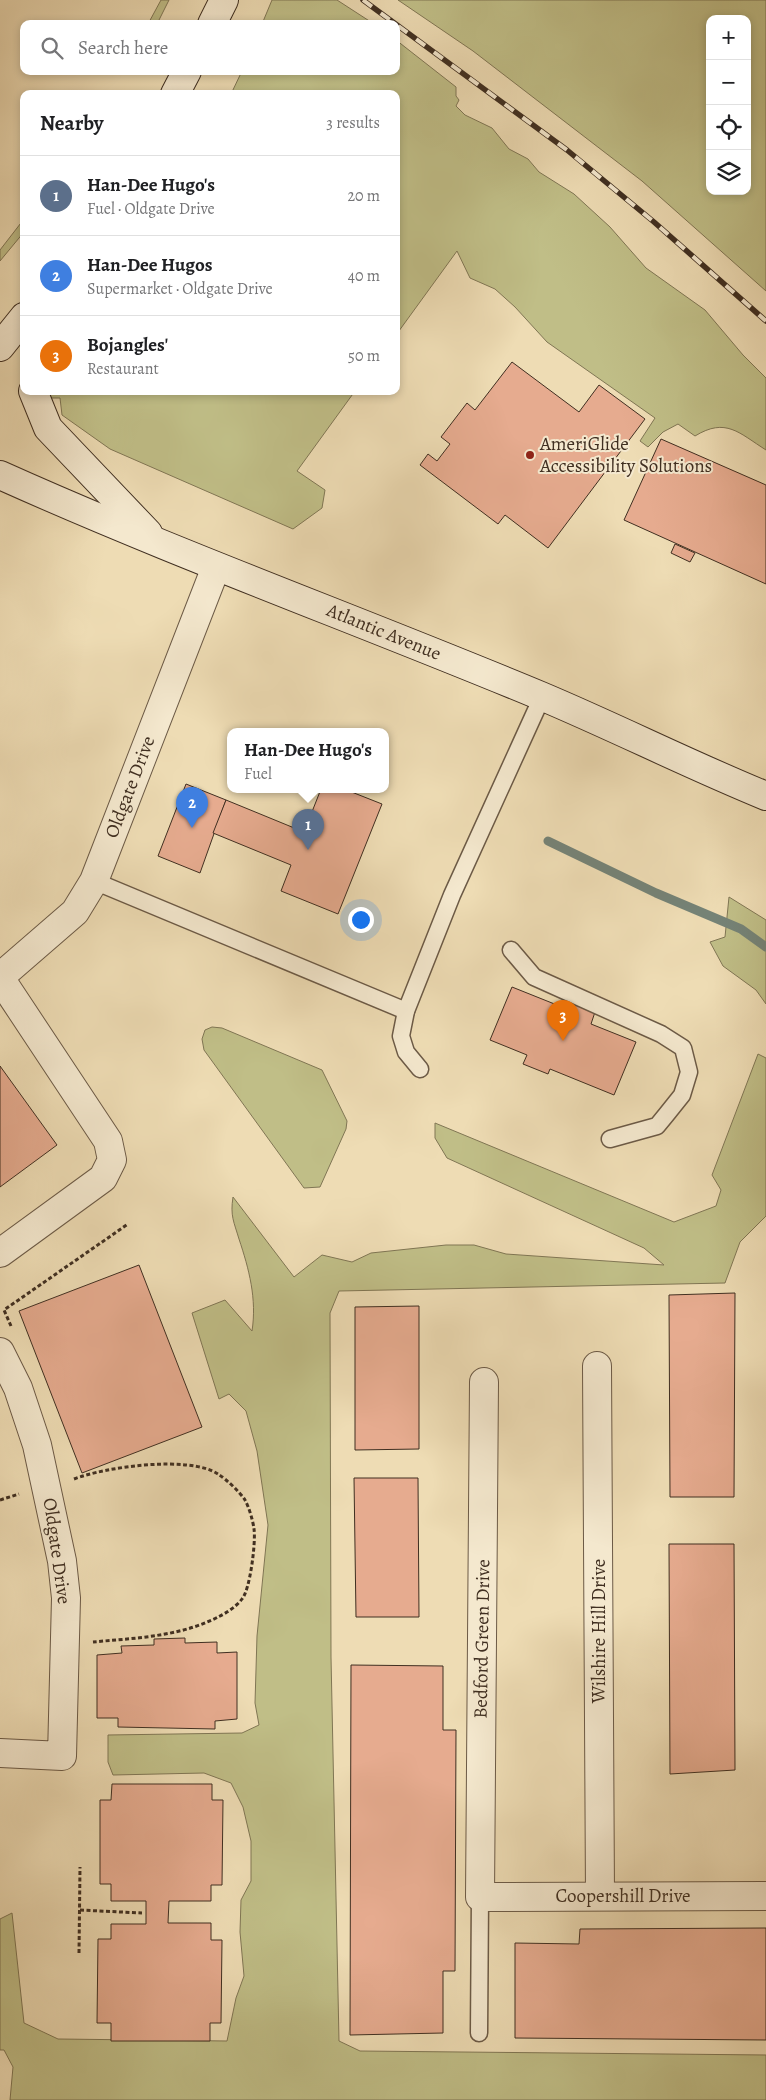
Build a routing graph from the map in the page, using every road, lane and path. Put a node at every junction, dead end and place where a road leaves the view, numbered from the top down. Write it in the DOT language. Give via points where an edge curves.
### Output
graph roads {
  1 [pos="224,0"];
  2 [pos="214,20"];
  3 [pos="185,75"];
  4 [pos="177,90"];
  5 [pos="20,322"];
  6 [pos="0,347"];
  7 [pos="35,395"];
  8 [pos="0,476"];
  9 [pos="156,541"];
  10 [pos="216,566"];
  11 [pos="542,697"];
  12 [pos="766,796"];
  13 [pos="94,881"];
  14 [pos="511,950"];
  15 [pos="0,977"];
  16 [pos="406,1011"];
  17 [pos="420,1069"];
  18 [pos="610,1139"];
  19 [pos="128,1224"];
  20 [pos="0,1253"];
  21 [pos="8,1343"];
  22 [pos="598,1366"];
  23 [pos="484,1382"];
  24 [pos="70,1477"];
  25 [pos="86,1642"];
  26 [pos="0,1753"];
  27 [pos="80,1867"];
  28 [pos="600,1895"];
  29 [pos="766,1896"];
  30 [pos="480,1897"];
  31 [pos="80,1910"];
  32 [pos="142,1912"];
  33 [pos="79,1953"];
  34 [pos="478,2032"];
  1 -- 2 [label="street"];
  3 -- 4 [label="street"];
  5 -- 6 [label="street"];
  7 -- 9 [label="street" via="48,428"];
  8 -- 9 [label="street, Atlantic Avenue"];
  9 -- 10 [label="street, Atlantic Avenue"];
  10 -- 11 [label="street, Atlantic Avenue"];
  10 -- 13 [label="street, Oldgate Drive"];
  11 -- 12 [label="street, Atlantic Avenue"];
  11 -- 16 [label="lane" via="452,896"];
  13 -- 15 [label="street, Oldgate Drive" via="75,912"];
  13 -- 16 [label="lane"];
  14 -- 18 [label="lane" via="534,977 661,1034 683,1048 689,1072 682,1095 666,1115 657,1126"];
  15 -- 20 [label="street, Oldgate Drive" via="108,1141 112,1160 103,1178"];
  16 -- 17 [label="lane" via="401,1036 406,1052"];
  19 -- 21 [label="path" via="4,1310"];
  21 -- 26 [label="street, Oldgate Drive" via="55,1522 66,1598 62,1756"];
  22 -- 28 [label="street, Wilshire Hill Drive"];
  23 -- 30 [label="street, Bedford Green Drive"];
  24 -- 25 [label="path" via="70,1480 88,1474 154,1464 190,1464 218,1474 245,1500 254,1529 252,1565 243,1598 219,1617 192,1628 151,1637"];
  27 -- 31 [label="path"];
  28 -- 29 [label="street, Coopershill Drive"];
  28 -- 30 [label="street, Coopershill Drive"];
  30 -- 34 [label="lane"];
  31 -- 32 [label="path"];
  31 -- 33 [label="path"];
}
